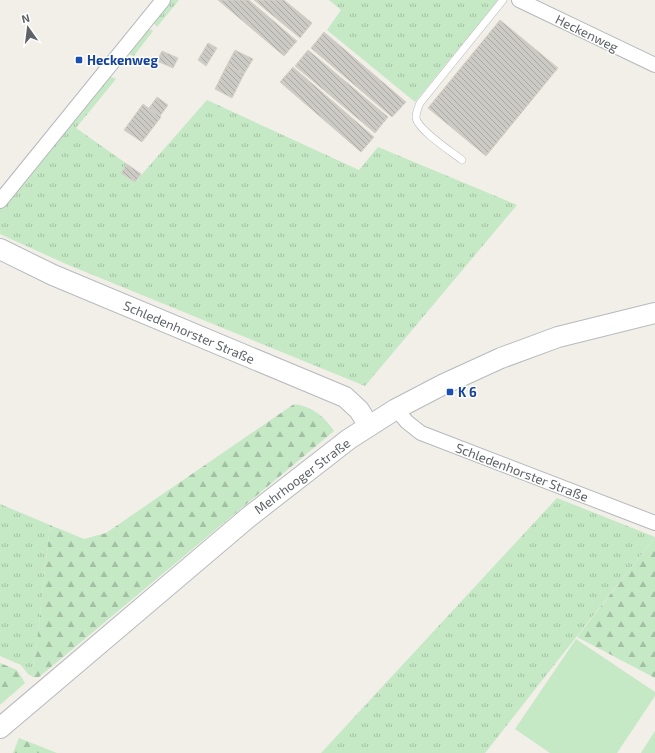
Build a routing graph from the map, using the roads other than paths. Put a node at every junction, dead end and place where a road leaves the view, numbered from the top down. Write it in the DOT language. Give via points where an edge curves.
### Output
graph roads {
  1 [pos="163,0"];
  2 [pos="503,0"];
  3 [pos="519,0"];
  4 [pos="655,66"];
  5 [pos="462,160"];
  6 [pos="0,201"];
  7 [pos="0,249"];
  8 [pos="655,313"];
  9 [pos="396,409"];
  10 [pos="370,426"];
  11 [pos="655,523"];
  12 [pos="0,728"];
  1 -- 6 [label="street"];
  2 -- 5 [label="lane" via="420,103 416,112 416,120 421,127"];
  3 -- 4 [label="street, Heckenweg"];
  7 -- 10 [label="main road, Schledenhorster Straße" via="53,275 345,397 359,410"];
  8 -- 9 [label="main road, Mehrhooger Straße" via="558,337 501,358"];
  9 -- 10 [label="main road, Mehrhooger Straße"];
  9 -- 11 [label="street, Schledenhorster Straße" via="421,434"];
  10 -- 12 [label="main road, Mehrhooger Straße" via="349,439 250,516"];
}
